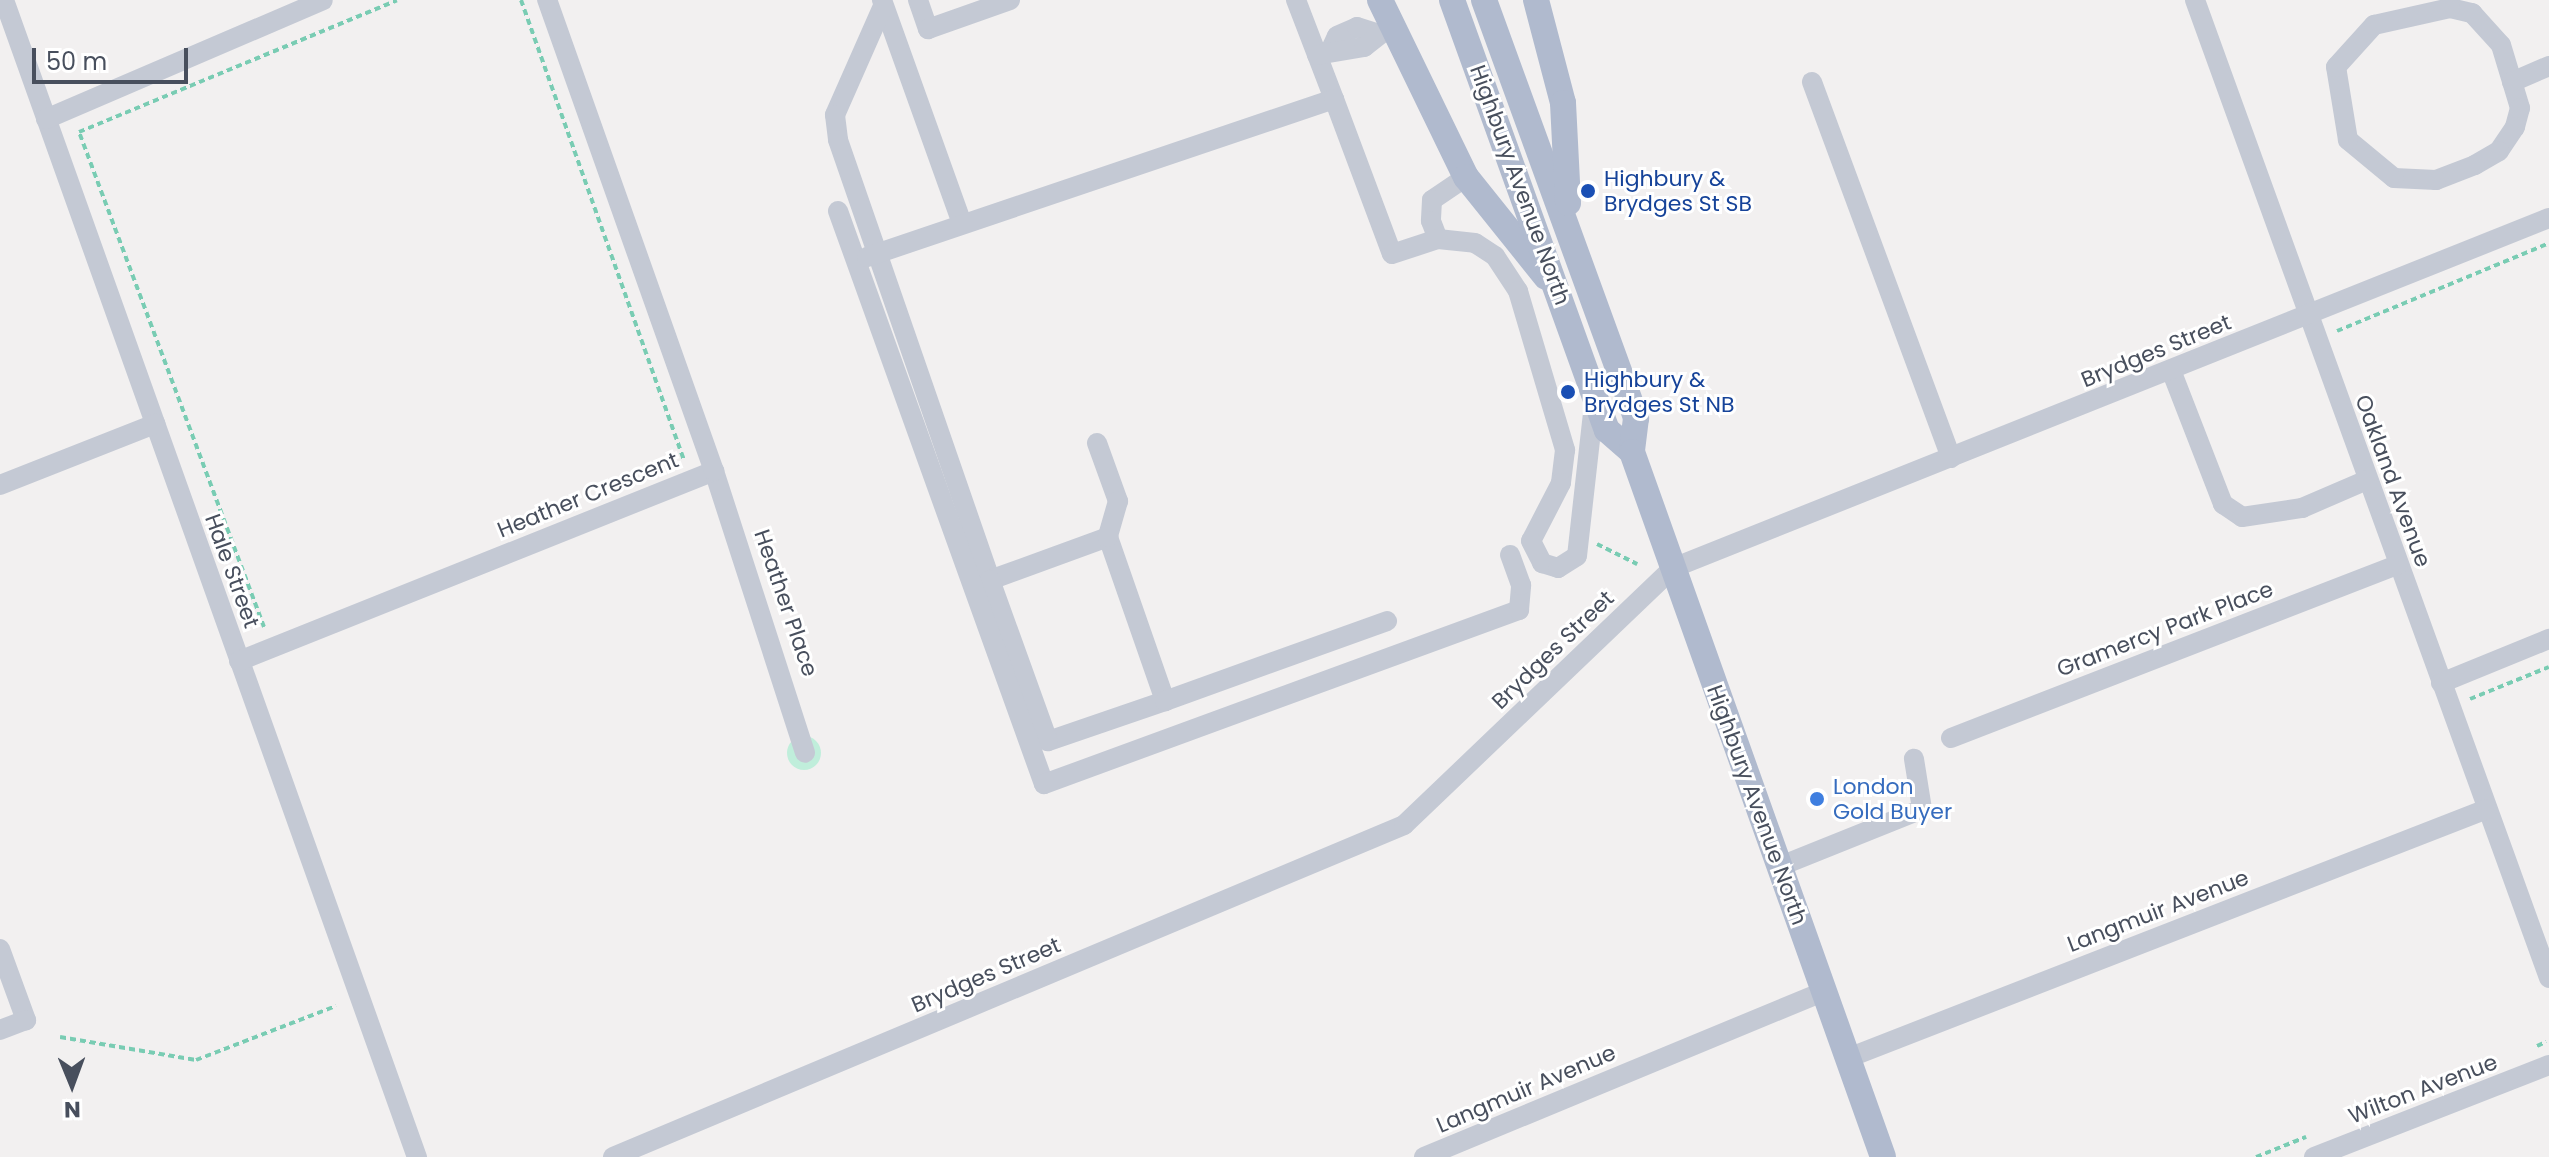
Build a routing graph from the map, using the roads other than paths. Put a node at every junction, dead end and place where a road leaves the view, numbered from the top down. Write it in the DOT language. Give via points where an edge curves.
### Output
graph roads {
  1 [pos="4,0"];
  2 [pos="323,0"];
  3 [pos="547,0"];
  4 [pos="918,0"];
  5 [pos="1010,0"];
  6 [pos="1296,0"];
  7 [pos="1380,0"];
  8 [pos="1452,0"];
  9 [pos="1484,0"];
  10 [pos="1536,0"];
  11 [pos="2195,0"];
  12 [pos="882,3"];
  13 [pos="1384,29"];
  14 [pos="1324,52"];
  15 [pos="2549,66"];
  16 [pos="1812,82"];
  17 [pos="2512,82"];
  18 [pos="1334,99"];
  19 [pos="46,119"];
  20 [pos="1466,177"];
  21 [pos="838,211"];
  22 [pos="2549,218"];
  23 [pos="962,223"];
  24 [pos="1570,231"];
  25 [pos="1435,232"];
  26 [pos="877,255"];
  27 [pos="856,261"];
  28 [pos="1559,293"];
  29 [pos="2308,316"];
  30 [pos="2171,370"];
  31 [pos="1595,397"];
  32 [pos="155,424"];
  33 [pos="1097,443"];
  34 [pos="1632,452"];
  35 [pos="1951,458"];
  36 [pos="714,471"];
  37 [pos="2367,480"];
  38 [pos="0,485"];
  39 [pos="1108,537"];
  40 [pos="1510,555"];
  41 [pos="2398,565"];
  42 [pos="1558,568"];
  43 [pos="1673,568"];
  44 [pos="990,580"];
  45 [pos="1521,585"];
  46 [pos="1387,621"];
  47 [pos="2549,639"];
  48 [pos="239,661"];
  49 [pos="2441,683"];
  50 [pos="1165,701"];
  51 [pos="1951,738"];
  52 [pos="805,753"];
  53 [pos="1914,759"];
  54 [pos="2487,809"];
  55 [pos="1778,867"];
  56 [pos="0,949"];
  57 [pos="2549,978"];
  58 [pos="1823,992"];
  59 [pos="0,1030"];
  60 [pos="1848,1058"];
  61 [pos="2549,1065"];
  62 [pos="417,1157"];
  63 [pos="613,1157"];
  64 [pos="1424,1157"];
  65 [pos="1883,1157"];
  66 [pos="2314,1157"];
  1 -- 19 [label="street, Hale Street"];
  2 -- 19 [label="street"];
  3 -- 36 [label="street, Heather Crescent"];
  4 -- 5 [label="street" via="928,29"];
  6 -- 14 [label="street"];
  7 -- 13 [label="main road"];
  8 -- 28 [label="main road, Highbury Avenue North"];
  9 -- 24 [label="main road, Highbury Avenue North"];
  10 -- 24 [label="main road" via="1563,103"];
  11 -- 29 [label="street, Oakland Avenue"];
  12 -- 23 [label="street"];
  12 -- 26 [label="street" via="835,115"];
  13 -- 14 [label="street" via="1357,27 1337,36"];
  13 -- 20 [label="main road"];
  14 -- 18 [label="street"];
  15 -- 17 [label="street"];
  16 -- 35 [label="street"];
  17 -- 17 [label="street" via="2520,108 2499,151 2436,180 2413,182 2366,162 2348,140 2335,87 2346,49 2374,25 2450,8 2472,13 2501,45"];
  18 -- 23 [label="street"];
  18 -- 25 [label="street" via="1390,249"];
  19 -- 32 [label="street, Hale Street"];
  20 -- 25 [label="street" via="1432,200"];
  20 -- 28 [label="main road"];
  21 -- 27 [label="street"];
  22 -- 29 [label="street, Brydges Street"];
  23 -- 26 [label="street"];
  24 -- 34 [label="main road, Highbury Avenue North" via="1636,418"];
  25 -- 42 [label="street" via="1475,243 1495,256 1518,291 1565,450 1561,483 1531,541 1542,563"];
  26 -- 27 [label="street"];
  26 -- 44 [label="street"];
  27 -- 45 [label="street" via="1044,784 1519,610"];
  28 -- 31 [label="main road, Highbury Avenue North"];
  29 -- 30 [label="street, Brydges Street"];
  29 -- 37 [label="street, Oakland Avenue"];
  30 -- 35 [label="street, Brydges Street"];
  30 -- 37 [label="street" via="2223,504 2242,517 2302,508"];
  31 -- 34 [label="main road, Highbury Avenue North" via="1607,430"];
  31 -- 42 [label="street" via="1577,556"];
  32 -- 38 [label="street"];
  32 -- 48 [label="street, Hale Street"];
  33 -- 39 [label="street" via="1118,501"];
  34 -- 43 [label="main road, Highbury Avenue North"];
  35 -- 43 [label="street, Brydges Street"];
  36 -- 48 [label="street, Heather Crescent"];
  36 -- 52 [label="street, Heather Place"];
  37 -- 41 [label="street, Oakland Avenue"];
  39 -- 44 [label="street"];
  39 -- 50 [label="street"];
  40 -- 45 [label="street"];
  41 -- 49 [label="street, Oakland Avenue"];
  41 -- 51 [label="street, Gramercy Park Place"];
  42 -- 45 [label="street"];
  43 -- 55 [label="main road, Highbury Avenue North"];
  43 -- 63 [label="street, Brydges Street" via="1404,825"];
  44 -- 50 [label="street" via="1048,741"];
  46 -- 50 [label="street"];
  47 -- 49 [label="street"];
  48 -- 62 [label="street, Hale Street"];
  49 -- 54 [label="street, Oakland Avenue"];
  53 -- 55 [label="street" via="1922,809"];
  54 -- 57 [label="street, Oakland Avenue"];
  54 -- 60 [label="street, Langmuir Avenue"];
  55 -- 58 [label="main road, Highbury Avenue North"];
  56 -- 59 [label="street" via="26,1020"];
  58 -- 60 [label="main road, Highbury Avenue North"];
  58 -- 64 [label="street, Langmuir Avenue"];
  60 -- 65 [label="main road, Highbury Avenue North"];
  61 -- 66 [label="street, Wilton Avenue"];
}
